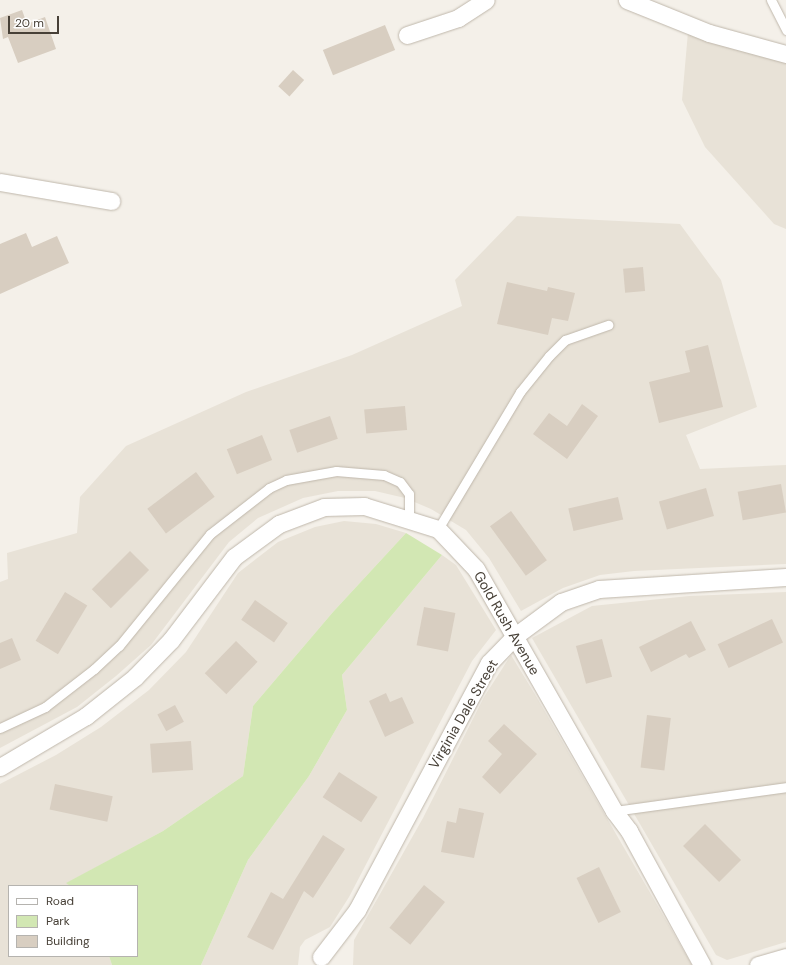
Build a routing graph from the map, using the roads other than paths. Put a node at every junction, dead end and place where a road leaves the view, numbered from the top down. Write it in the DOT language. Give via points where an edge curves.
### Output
graph roads {
  1 [pos="486,0"];
  2 [pos="627,0"];
  3 [pos="771,0"];
  4 [pos="786,30"];
  5 [pos="407,35"];
  6 [pos="786,54"];
  7 [pos="0,182"];
  8 [pos="111,201"];
  9 [pos="608,325"];
  10 [pos="409,520"];
  11 [pos="438,529"];
  12 [pos="786,578"];
  13 [pos="515,636"];
  14 [pos="0,728"];
  15 [pos="0,767"];
  16 [pos="786,787"];
  17 [pos="614,811"];
  18 [pos="321,957"];
  19 [pos="786,957"];
  20 [pos="702,965"];
  21 [pos="758,965"];
  1 -- 5 [label="street" via="458,18"];
  2 -- 6 [label="street" via="709,33"];
  3 -- 4 [label="lane"];
  7 -- 8 [label="street"];
  9 -- 11 [label="lane" via="565,340 549,356 520,392"];
  10 -- 11 [label="street, Gold Rush Avenue"];
  10 -- 14 [label="lane" via="409,494 400,482 384,475 336,472 286,480 269,488 210,534 119,646 94,669 45,707"];
  10 -- 15 [label="street, Gold Rush Avenue" via="364,506 324,507 279,524 234,558 171,640 135,677 86,716"];
  11 -- 13 [label="street, Gold Rush Avenue" via="476,569"];
  12 -- 13 [label="street, Virginia Dale Street" via="599,589 561,602"];
  13 -- 17 [label="street, Gold Rush Avenue"];
  13 -- 18 [label="street, Virginia Dale Street" via="489,663 356,910"];
  16 -- 17 [label="lane"];
  17 -- 20 [label="street, Gold Rush Avenue" via="629,831"];
  19 -- 21 [label="street"];
}
